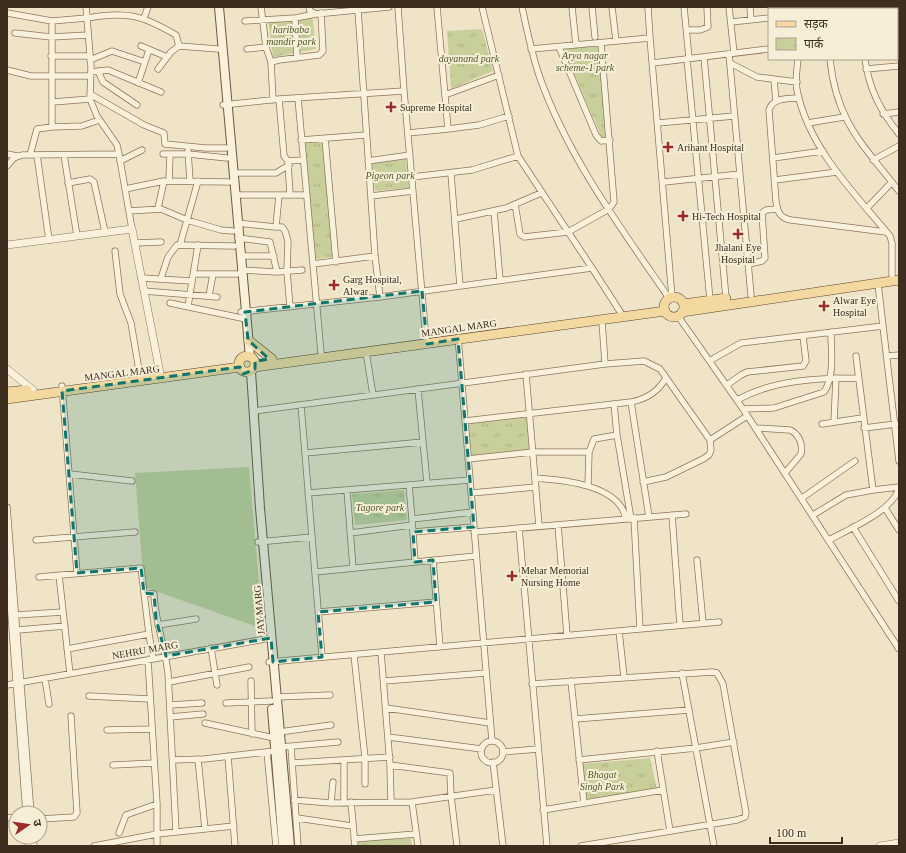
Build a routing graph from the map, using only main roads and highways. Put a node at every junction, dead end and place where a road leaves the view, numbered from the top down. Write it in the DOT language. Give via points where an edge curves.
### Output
graph roads {
  1 [pos="214,7"];
  2 [pos="219,7"];
  3 [pos="225,105"];
  4 [pos="236,235"];
  5 [pos="239,272"];
  6 [pos="897,277"];
  7 [pos="665,309"];
  8 [pos="682,311"];
  9 [pos="243,315"];
  10 [pos="458,337"];
  11 [pos="248,340"];
  12 [pos="366,349"];
  13 [pos="272,359"];
  14 [pos="247,364"];
  15 [pos="62,389"];
  16 [pos="7,392"];
  17 [pos="7,399"];
  18 [pos="260,542"];
  19 [pos="276,753"];
  20 [pos="283,846"];
  21 [pos="290,846"];
  1 -- 3 [label="main road"];
  2 -- 3 [label="main road"];
  3 -- 4 [label="main road" via="226,148"];
  3 -- 4 [label="main road" via="235,195"];
  4 -- 5 [label="main road" via="240,256"];
  4 -- 5 [label="main road" via="234,246"];
  5 -- 9 [label="main road"];
  6 -- 8 [label="main road" via="878,284"];
  6 -- 8 [label="main road" via="710,300"];
  7 -- 8 [label="main road" via="671,316"];
  7 -- 8 [label="main road" via="671,298 679,298"];
  7 -- 10 [label="main road, MANGAL MARG"];
  7 -- 10 [label="main road, MANGAL MARG" via="602,321"];
  9 -- 11 [label="main road"];
  9 -- 14 [label="main road"];
  10 -- 12 [label="main road, MANGAL MARG"];
  10 -- 12 [label="main road, MANGAL MARG" via="426,339"];
  11 -- 13 [label="main road"];
  11 -- 14 [label="main road"];
  12 -- 13 [label="main road, MANGAL MARG"];
  12 -- 14 [label="main road, MANGAL MARG"];
  13 -- 14 [label="main road, MANGAL MARG"];
  14 -- 15 [label="main road, MANGAL MARG"];
  14 -- 15 [label="main road, MANGAL MARG" via="160,373"];
  14 -- 18 [label="main road, JAY MARG"];
  14 -- 18 [label="main road, JAY MARG" via="254,411"];
  15 -- 16 [label="main road, MANGAL MARG"];
  15 -- 17 [label="main road, MANGAL MARG"];
  18 -- 19 [label="main road, JAY MARG" via="277,735"];
  19 -- 20 [label="main road, JAY MARG"];
  19 -- 21 [label="main road, JAY MARG"];
}
